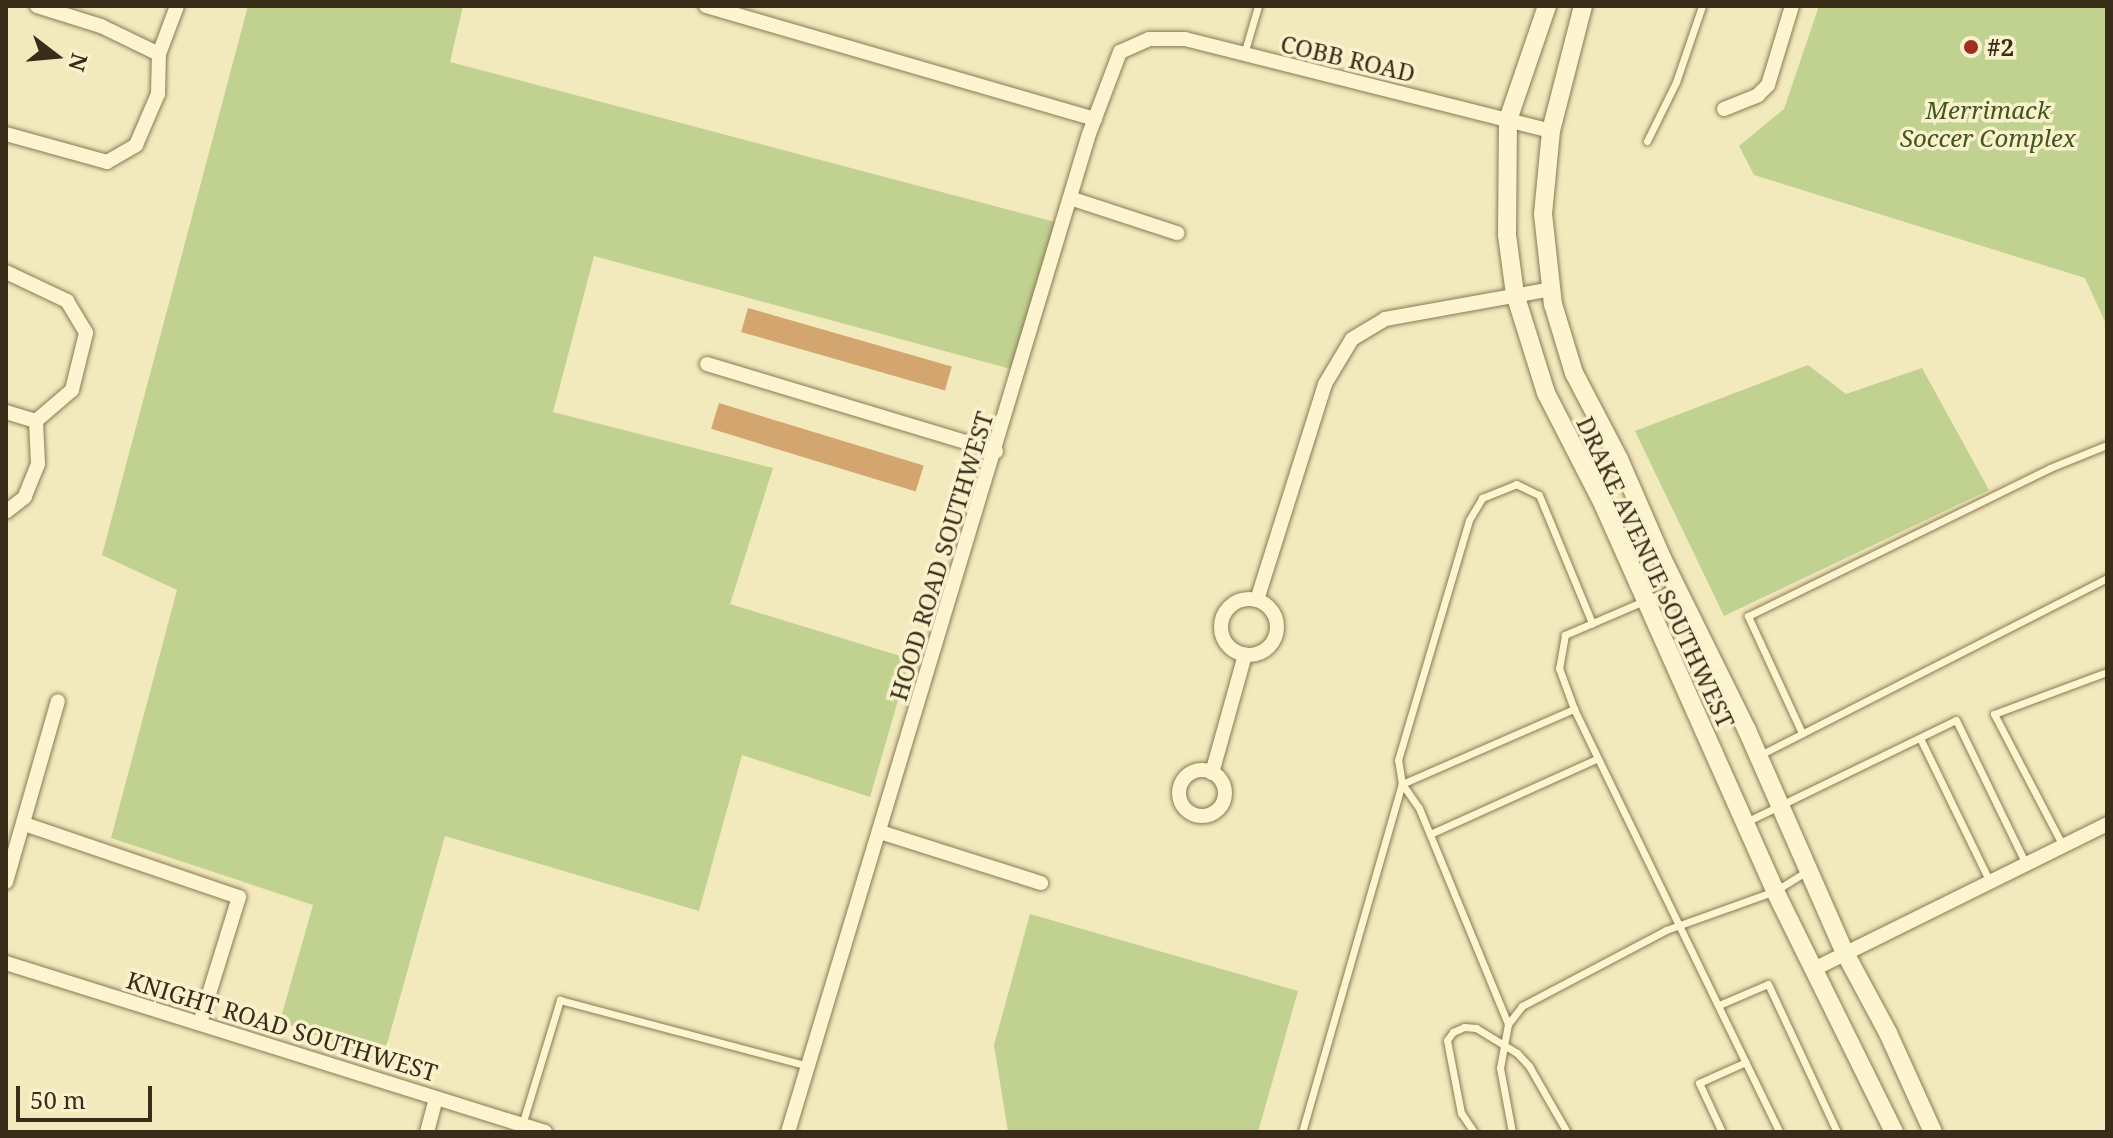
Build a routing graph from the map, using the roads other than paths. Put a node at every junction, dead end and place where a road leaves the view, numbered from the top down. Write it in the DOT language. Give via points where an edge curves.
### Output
graph roads {
  1 [pos="37,6"];
  2 [pos="177,6"];
  3 [pos="706,6"];
  4 [pos="1258,6"];
  5 [pos="1547,6"];
  6 [pos="1583,6"];
  7 [pos="1702,6"];
  8 [pos="1792,6"];
  9 [pos="1178,39"];
  10 [pos="159,54"];
  11 [pos="1243,56"];
  12 [pos="1724,109"];
  13 [pos="1095,119"];
  14 [pos="1508,120"];
  15 [pos="1551,131"];
  16 [pos="6,134"];
  17 [pos="1647,141"];
  18 [pos="1070,198"];
  19 [pos="1177,233"];
  20 [pos="6,272"];
  21 [pos="1551,289"];
  22 [pos="1515,294"];
  23 [pos="707,364"];
  24 [pos="6,412"];
  25 [pos="36,421"];
  26 [pos="2107,445"];
  27 [pos="996,451"];
  28 [pos="6,512"];
  29 [pos="2107,578"];
  30 [pos="1676,587"];
  31 [pos="1257,600"];
  32 [pos="1645,600"];
  33 [pos="1592,623"];
  34 [pos="1245,655"];
  35 [pos="2107,672"];
  36 [pos="58,701"];
  37 [pos="1574,709"];
  38 [pos="1802,733"];
  39 [pos="1920,738"];
  40 [pos="1758,756"];
  41 [pos="1598,758"];
  42 [pos="1212,773"];
  43 [pos="1402,784"];
  44 [pos="1781,807"];
  45 [pos="1744,823"];
  46 [pos="24,824"];
  47 [pos="2107,824"];
  48 [pos="880,832"];
  49 [pos="1430,834"];
  50 [pos="2063,846"];
  51 [pos="2026,864"];
  52 [pos="1809,870"];
  53 [pos="6,882"];
  54 [pos="1990,882"];
  55 [pos="1041,883"];
  56 [pos="1775,891"];
  57 [pos="1681,925"];
  58 [pos="1845,953"];
  59 [pos="6,963"];
  60 [pos="1814,969"];
  61 [pos="1719,1005"];
  62 [pos="200,1023"];
  63 [pos="1508,1024"];
  64 [pos="1502,1044"];
  65 [pos="1746,1062"];
  66 [pos="808,1066"];
  67 [pos="436,1098"];
  68 [pos="522,1125"];
  69 [pos="1719,1131"];
  70 [pos="427,1132"];
  71 [pos="545,1132"];
  72 [pos="788,1132"];
  73 [pos="1302,1132"];
  74 [pos="1474,1132"];
  75 [pos="1512,1132"];
  76 [pos="1567,1132"];
  77 [pos="1779,1132"];
  78 [pos="1837,1132"];
  79 [pos="1894,1132"];
  80 [pos="1933,1132"];
  1 -- 10 [label="street" via="101,26"];
  2 -- 10 [label="street"];
  3 -- 13 [label="street"];
  4 -- 11 [label="lane"];
  5 -- 14 [label="street, DRAKE AVENUE SOUTHWEST"];
  6 -- 15 [label="street, DRAKE AVENUE SOUTHWEST"];
  7 -- 17 [label="lane" via="1676,82"];
  8 -- 12 [label="street" via="1768,85"];
  9 -- 11 [label="street, COBB ROAD"];
  9 -- 13 [label="street, HOOD ROAD SOUTHWEST" via="1149,39 1120,52"];
  10 -- 16 [label="street" via="158,94 136,145 107,162"];
  11 -- 14 [label="street, COBB ROAD"];
  13 -- 18 [label="street, HOOD ROAD SOUTHWEST"];
  14 -- 15 [label="street, COBB ROAD"];
  14 -- 22 [label="street, DRAKE AVENUE SOUTHWEST" via="1507,235"];
  15 -- 21 [label="street, DRAKE AVENUE SOUTHWEST" via="1543,214"];
  18 -- 19 [label="street"];
  18 -- 27 [label="street, HOOD ROAD SOUTHWEST"];
  20 -- 25 [label="street" via="67,301 86,333 72,390"];
  21 -- 22 [label="street"];
  21 -- 30 [label="street, DRAKE AVENUE SOUTHWEST" via="1574,373"];
  22 -- 31 [label="street" via="1385,319 1352,339 1325,384"];
  22 -- 32 [label="street, DRAKE AVENUE SOUTHWEST" via="1546,393"];
  23 -- 27 [label="street"];
  24 -- 25 [label="street"];
  25 -- 28 [label="street" via="38,464 25,497"];
  26 -- 38 [label="lane" via="1748,616"];
  27 -- 48 [label="street, HOOD ROAD SOUTHWEST"];
  29 -- 38 [label="lane"];
  30 -- 32 [label="lane"];
  30 -- 40 [label="street, DRAKE AVENUE SOUTHWEST"];
  31 -- 34 [label="street" via="1276,620 1275,638 1263,652"];
  31 -- 34 [label="street" via="1231,605 1222,621 1223,639"];
  32 -- 33 [label="lane"];
  32 -- 45 [label="street, DRAKE AVENUE SOUTHWEST"];
  33 -- 37 [label="lane" via="1565,635 1559,668"];
  33 -- 43 [label="lane" via="1539,495 1516,484 1482,498 1469,520 1398,760"];
  34 -- 42 [label="street"];
  35 -- 50 [label="lane" via="1994,714"];
  36 -- 46 [label="street"];
  37 -- 41 [label="lane"];
  37 -- 43 [label="lane"];
  38 -- 40 [label="lane"];
  39 -- 44 [label="lane"];
  39 -- 51 [label="lane" via="1956,720"];
  39 -- 54 [label="lane"];
  40 -- 44 [label="street, DRAKE AVENUE SOUTHWEST"];
  41 -- 49 [label="lane"];
  41 -- 57 [label="lane"];
  43 -- 49 [label="lane"];
  43 -- 73 [label="lane"];
  44 -- 45 [label="lane"];
  44 -- 52 [label="street, DRAKE AVENUE SOUTHWEST"];
  45 -- 56 [label="street, DRAKE AVENUE SOUTHWEST"];
  46 -- 53 [label="street"];
  46 -- 62 [label="street" via="239,897"];
  47 -- 50 [label="street"];
  48 -- 55 [label="street"];
  48 -- 66 [label="street, HOOD ROAD SOUTHWEST"];
  49 -- 63 [label="lane"];
  50 -- 51 [label="street"];
  51 -- 54 [label="street"];
  52 -- 56 [label="lane"];
  52 -- 58 [label="street, DRAKE AVENUE SOUTHWEST"];
  54 -- 58 [label="street"];
  56 -- 57 [label="lane"];
  56 -- 60 [label="street, DRAKE AVENUE SOUTHWEST"];
  57 -- 61 [label="lane"];
  57 -- 63 [label="lane" via="1522,1006"];
  58 -- 60 [label="street"];
  58 -- 80 [label="street, DRAKE AVENUE SOUTHWEST"];
  59 -- 62 [label="street, KNIGHT ROAD SOUTHWEST"];
  60 -- 79 [label="street, DRAKE AVENUE SOUTHWEST"];
  61 -- 65 [label="lane"];
  61 -- 78 [label="lane" via="1768,984"];
  62 -- 67 [label="street, KNIGHT ROAD SOUTHWEST"];
  63 -- 64 [label="lane"];
  64 -- 74 [label="lane" via="1476,1028 1453,1032 1447,1040 1461,1113"];
  64 -- 75 [label="lane" via="1500,1068"];
  64 -- 76 [label="lane" via="1529,1066"];
  65 -- 69 [label="lane" via="1699,1083"];
  65 -- 77 [label="lane"];
  66 -- 68 [label="lane" via="560,1000"];
  66 -- 72 [label="street, HOOD ROAD SOUTHWEST"];
  67 -- 68 [label="street, KNIGHT ROAD SOUTHWEST"];
  67 -- 70 [label="street"];
  68 -- 71 [label="street, KNIGHT ROAD SOUTHWEST"];
}
